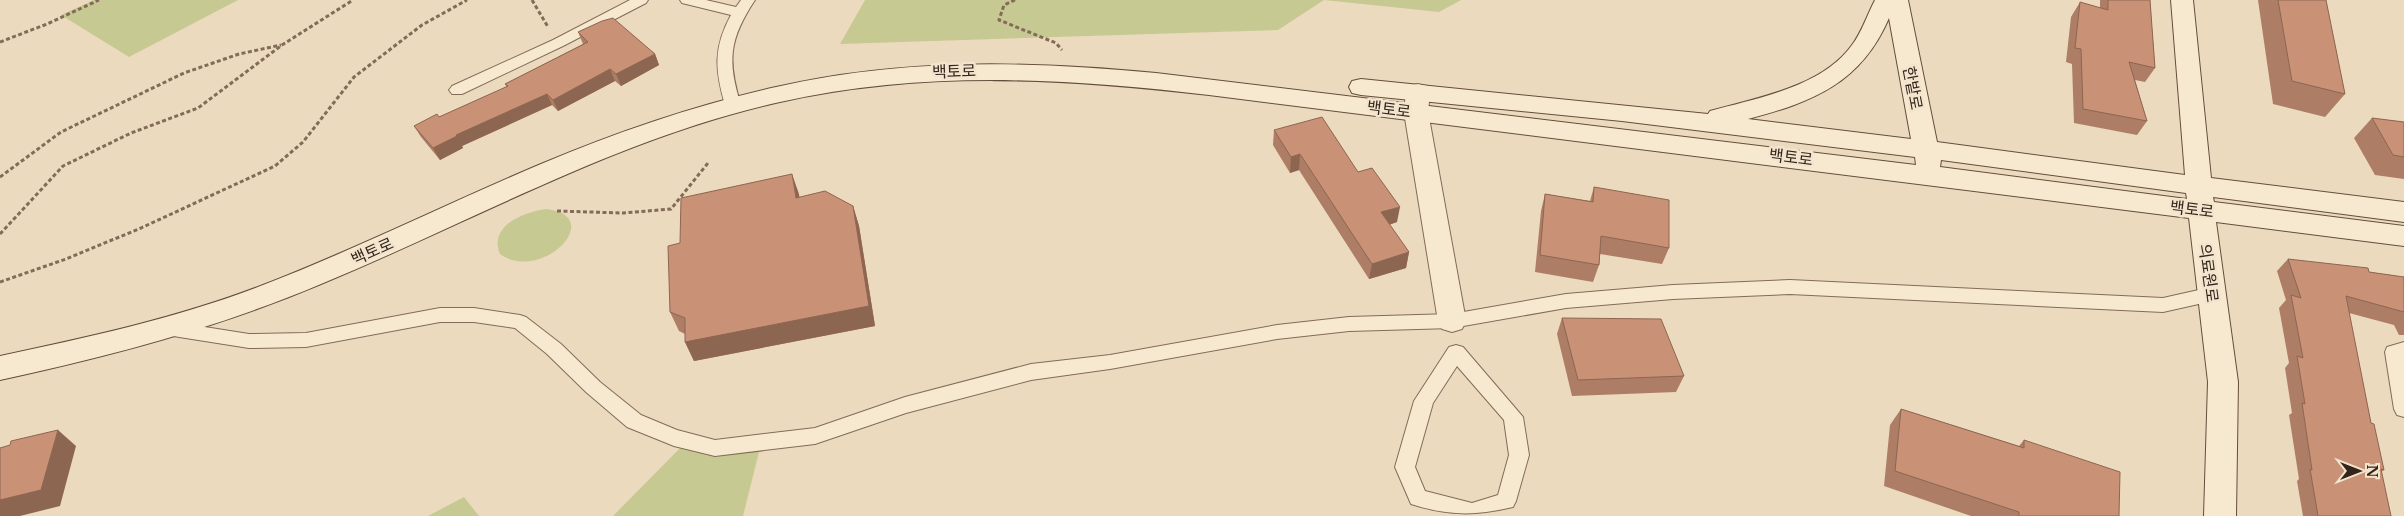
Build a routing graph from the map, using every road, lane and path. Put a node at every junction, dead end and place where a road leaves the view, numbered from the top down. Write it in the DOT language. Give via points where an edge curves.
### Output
graph roads {
  1 [pos="99,0"];
  2 [pos="353,0"];
  3 [pos="467,0"];
  4 [pos="532,0"];
  5 [pos="641,0"];
  6 [pos="688,0"];
  7 [pos="1015,0"];
  8 [pos="1886,0"];
  9 [pos="1897,0"];
  10 [pos="2182,0"];
  11 [pos="744,6"];
  12 [pos="0,42"];
  13 [pos="558,43"];
  14 [pos="282,45"];
  15 [pos="1060,72"];
  16 [pos="457,90"];
  17 [pos="1418,102"];
  18 [pos="733,105"];
  19 [pos="1655,117"];
  20 [pos="1926,149"];
  21 [pos="708,163"];
  22 [pos="1931,176"];
  23 [pos="0,178"];
  24 [pos="2199,198"];
  25 [pos="557,210"];
  26 [pos="2404,212"];
  27 [pos="0,234"];
  28 [pos="2404,236"];
  29 [pos="0,282"];
  30 [pos="2212,294"];
  31 [pos="1452,321"];
  32 [pos="173,329"];
  33 [pos="2404,349"];
  34 [pos="1456,352"];
  35 [pos="0,368"];
  36 [pos="2404,409"];
  37 [pos="2220,516"];
  1 -- 12 [label="path"];
  2 -- 14 [label="path"];
  3 -- 29 [label="path" via="422,25 354,77 303,142 274,166 141,228"];
  4 -- 13 [label="path"];
  5 -- 13 [label="lane"];
  6 -- 11 [label="lane"];
  7 -- 15 [label="path" via="1004,5 999,20 1056,43 1063,51"];
  8 -- 19 [label="street" via="1858,54 1842,69 1808,88 1746,112 1717,117"];
  9 -- 20 [label="street, 한밭로"];
  10 -- 24 [label="street, 의료원로"];
  11 -- 18 [label="lane" via="724,42 727,86"];
  13 -- 16 [label="lane"];
  14 -- 23 [label="path" via="184,72 61,132"];
  14 -- 27 [label="path" via="198,108 131,133 63,166"];
  15 -- 17 [label="street, 백토로"];
  15 -- 18 [label="street, 백토로" via="999,69 908,73 844,82"];
  17 -- 19 [label="street, 백토로"];
  17 -- 22 [label="street, 백토로"];
  17 -- 31 [label="street"];
  18 -- 32 [label="street, 백토로" via="589,154 366,254"];
  19 -- 20 [label="street, 백토로"];
  20 -- 22 [label="street, 한밭로"];
  20 -- 24 [label="street, 백토로"];
  21 -- 25 [label="path" via="671,208 623,213"];
  22 -- 24 [label="street, 백토로"];
  24 -- 26 [label="street, 백토로"];
  24 -- 28 [label="street, 백토로"];
  24 -- 30 [label="street, 의료원로"];
  30 -- 31 [label="lane" via="2163,305 1790,287 1566,301"];
  30 -- 37 [label="street, 의료원로" via="2223,382"];
  31 -- 32 [label="lane" via="1349,324 1278,332 1110,362 1031,372 905,405 815,436 715,448 674,438 634,421 520,322 474,315 440,315 306,340 250,341"];
  32 -- 35 [label="street, 백토로"];
  33 -- 36 [label="lane" via="2394,352"];
  34 -- 34 [label="lane" via="1424,401 1405,467 1418,498 1472,512 1506,501 1519,455 1513,416"];
}
